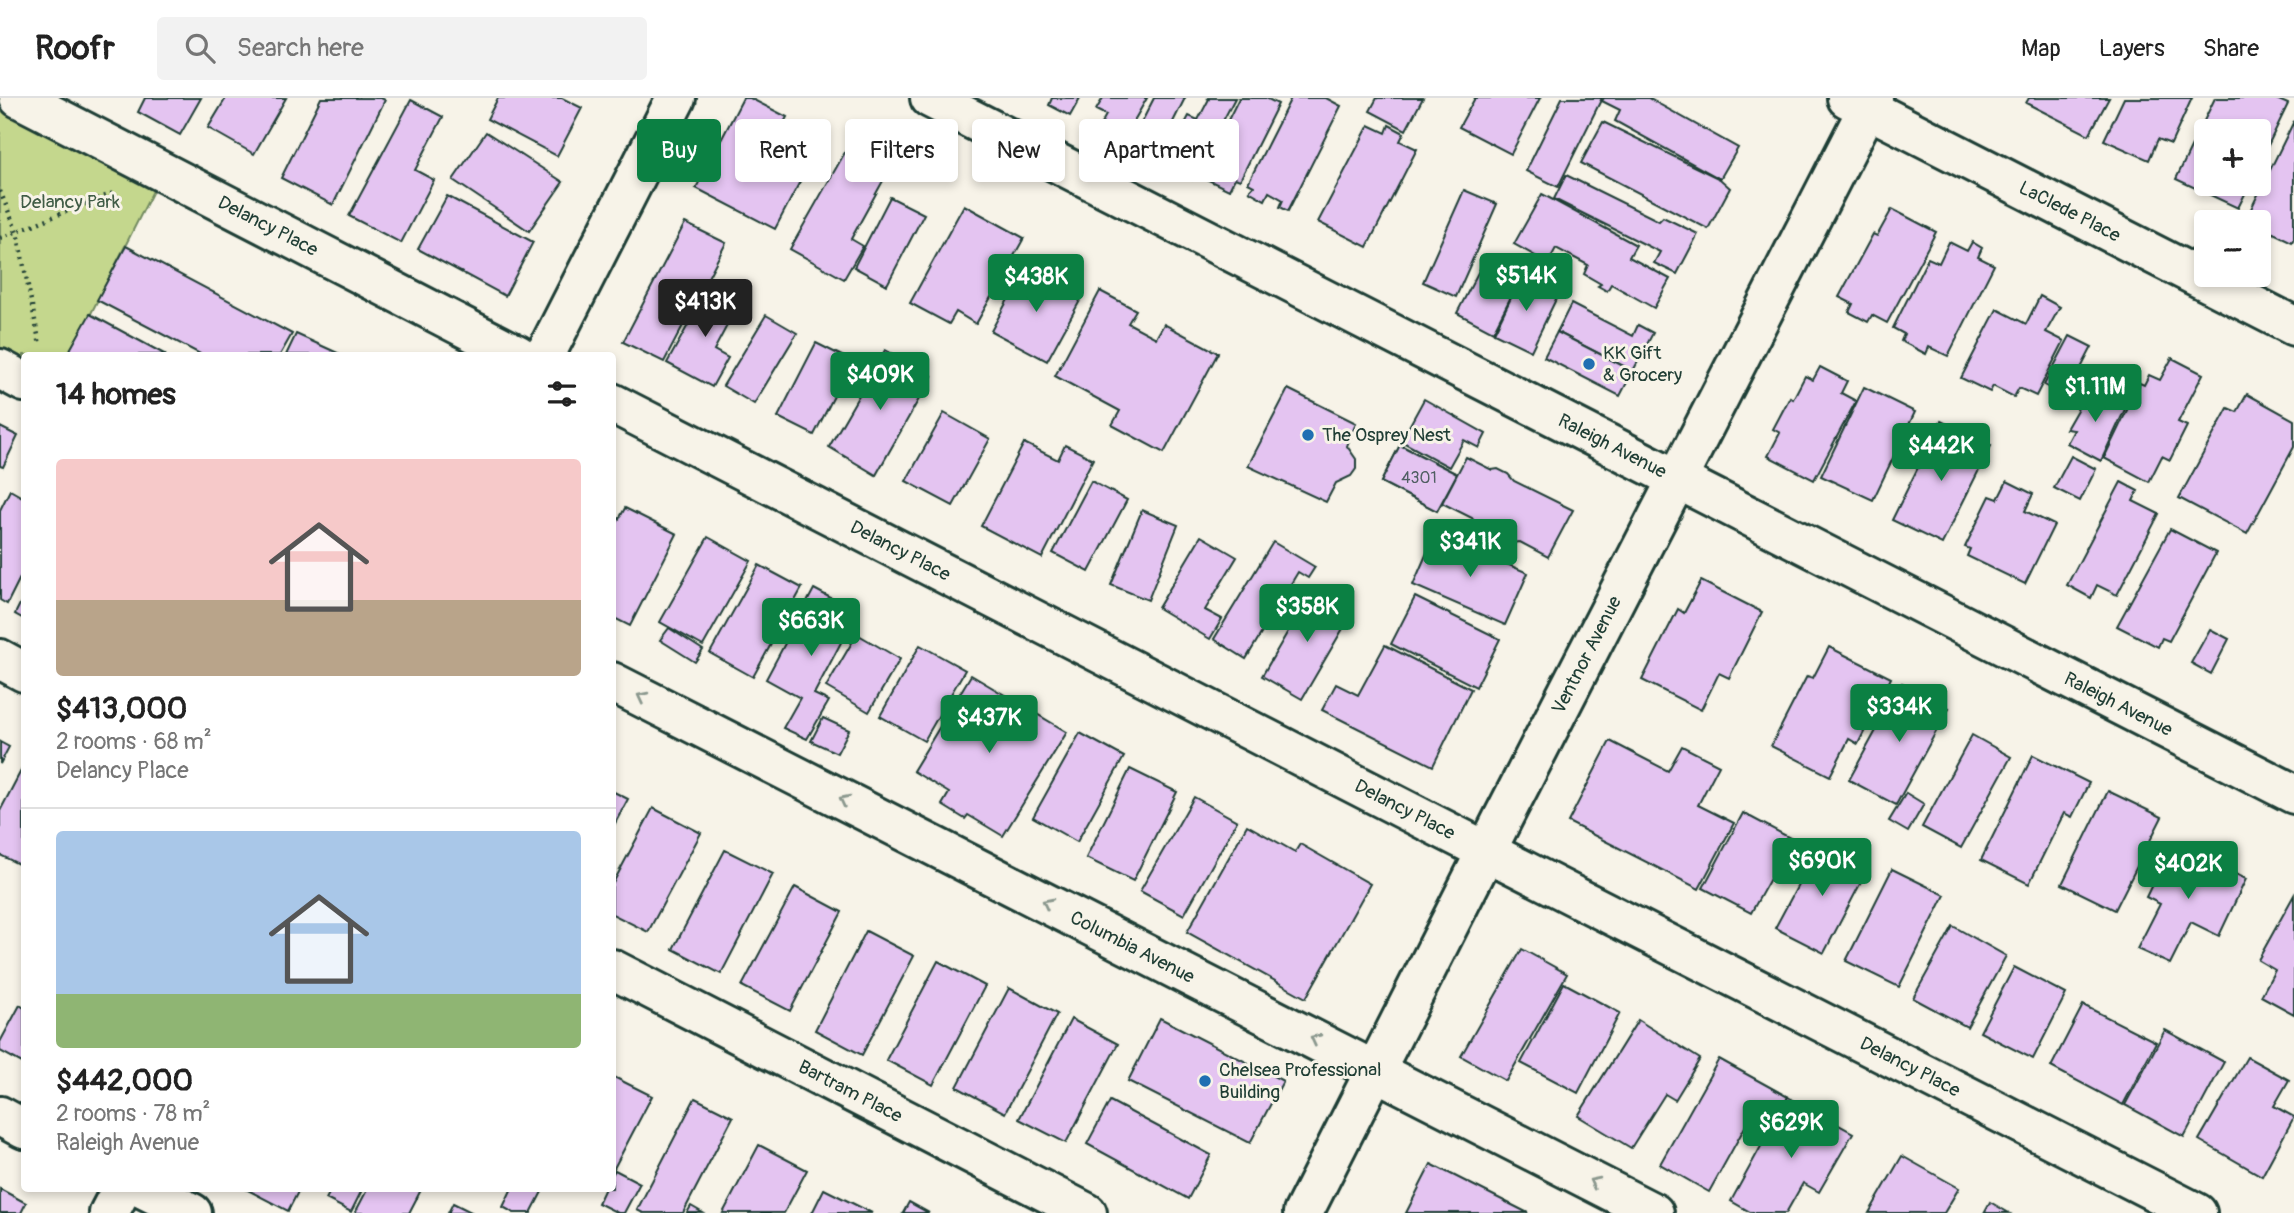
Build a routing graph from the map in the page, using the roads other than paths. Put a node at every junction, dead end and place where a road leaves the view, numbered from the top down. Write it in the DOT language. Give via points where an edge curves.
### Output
graph roads {
  1 [pos="19,98"];
  2 [pos="676,98"];
  3 [pos="930,98"];
  4 [pos="1862,102"];
  5 [pos="2294,326"];
  6 [pos="512,352"];
  7 [pos="547,352"];
  8 [pos="0,369"];
  9 [pos="21,380"];
  10 [pos="616,405"];
  11 [pos="1678,480"];
  12 [pos="0,659"];
  13 [pos="21,670"];
  14 [pos="616,684"];
  15 [pos="2294,794"];
  16 [pos="1487,852"];
  17 [pos="616,971"];
  18 [pos="1376,1070"];
  19 [pos="0,1116"];
  20 [pos="21,1127"];
  21 [pos="120,1192"];
  22 [pos="150,1192"];
  23 [pos="109,1213"];
  24 [pos="192,1213"];
  25 [pos="1087,1213"];
  26 [pos="1303,1213"];
  27 [pos="1654,1213"];
  28 [pos="2197,1213"];
  1 -- 6 [label="street, Delancy Place"];
  2 -- 7 [label="street"];
  3 -- 11 [label="street, Raleigh Avenue"];
  4 -- 5 [label="street, LaClede Place"];
  4 -- 11 [label="street, Ventnor Avenue"];
  8 -- 9 [label="street"];
  10 -- 16 [label="street, Delancy Place"];
  11 -- 15 [label="street, Raleigh Avenue"];
  11 -- 16 [label="street, Ventnor Avenue"];
  12 -- 13 [label="street"];
  18 -- 14 [label="street, Columbia Avenue, one-way"];
  16 -- 18 [label="street, Ventnor Avenue"];
  16 -- 28 [label="street, Delancy Place"];
  17 -- 25 [label="street, Bartram Place"];
  18 -- 26 [label="street, Ventnor Avenue"];
  27 -- 18 [label="street, Columbia Avenue, one-way"];
  19 -- 20 [label="street"];
  21 -- 23 [label="street"];
  22 -- 24 [label="street"];
}
